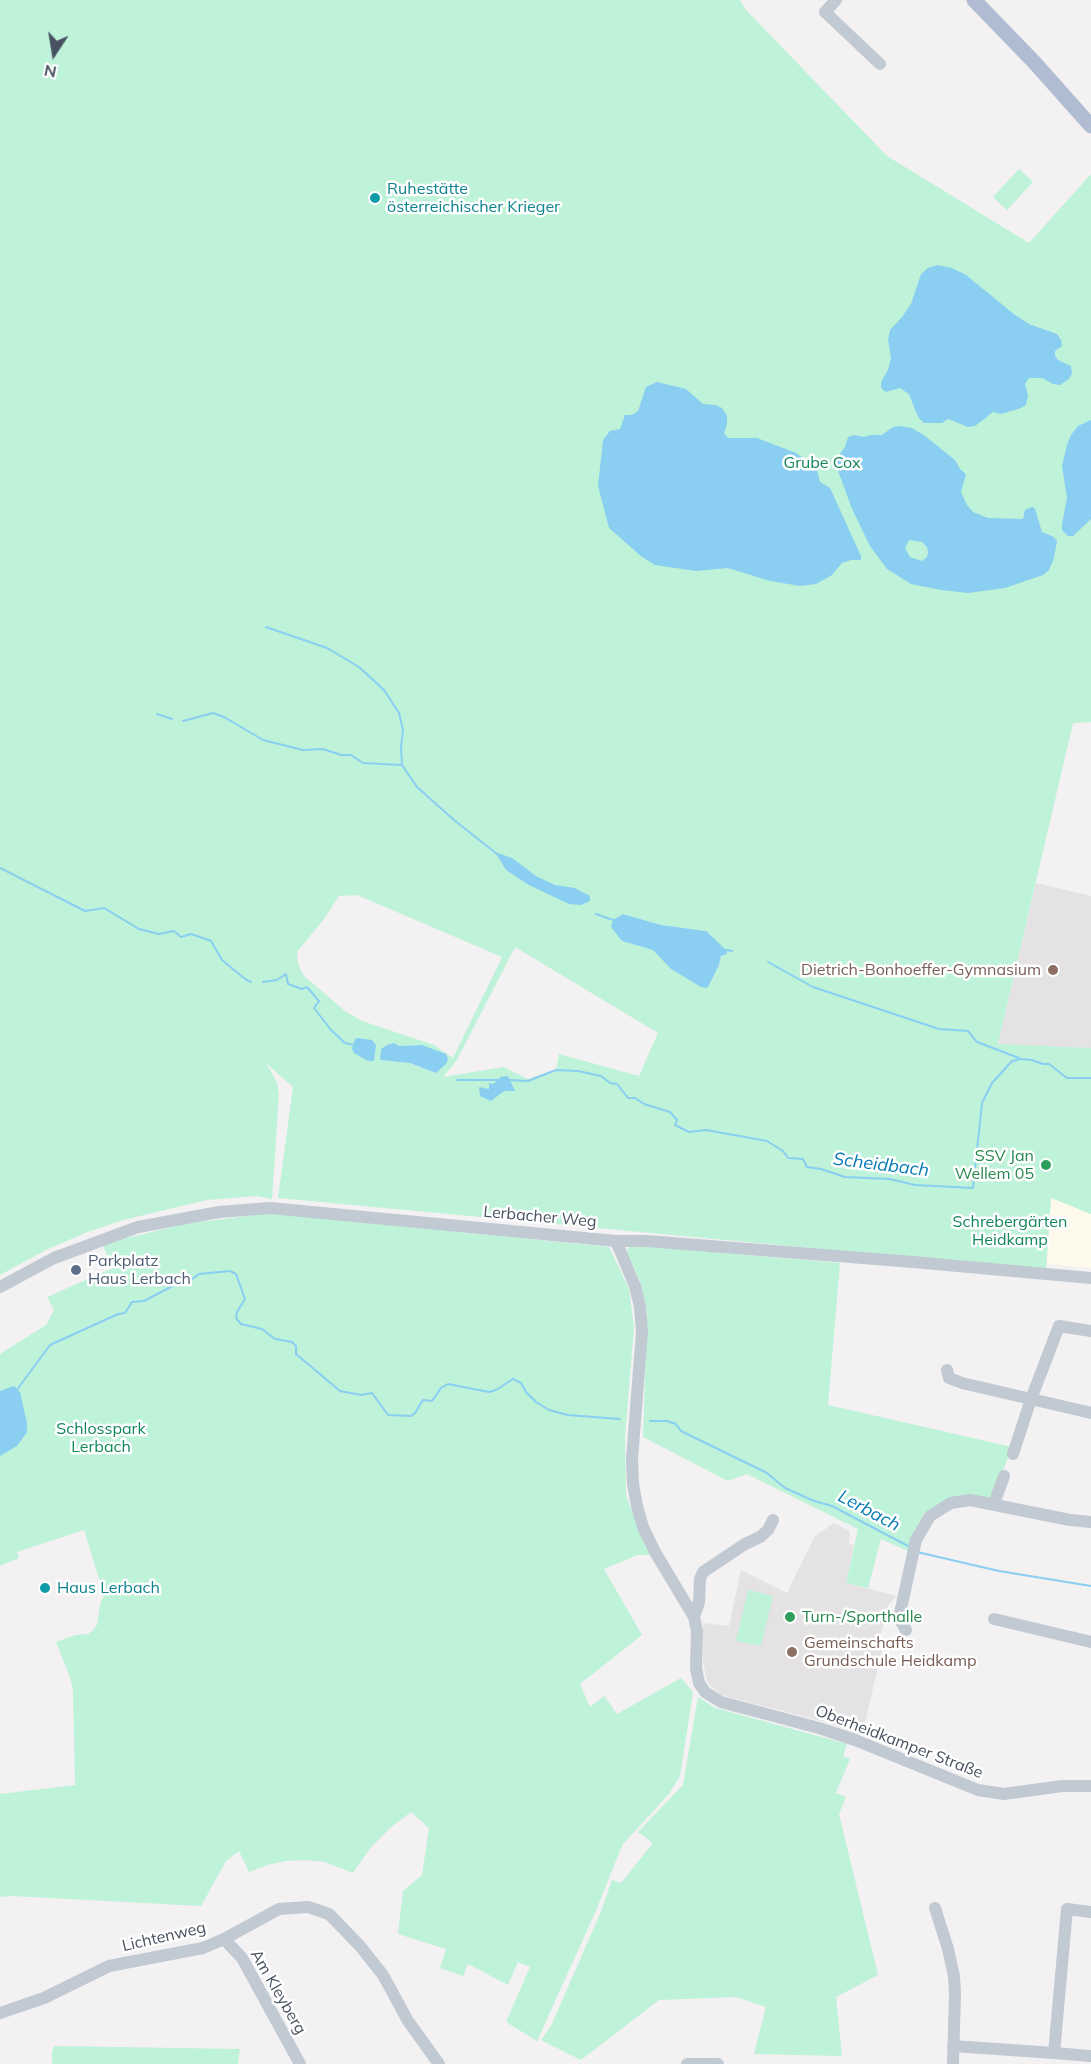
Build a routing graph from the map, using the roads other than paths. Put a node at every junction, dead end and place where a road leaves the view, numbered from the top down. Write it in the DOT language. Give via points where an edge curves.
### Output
graph roads {
  1 [pos="836,0"];
  2 [pos="974,0"];
  3 [pos="880,64"];
  4 [pos="1091,126"];
  5 [pos="616,1241"];
  6 [pos="1091,1278"];
  7 [pos="0,1287"];
  8 [pos="1091,1331"];
  9 [pos="947,1370"];
  10 [pos="1031,1399"];
  11 [pos="1091,1413"];
  12 [pos="1013,1454"];
  13 [pos="1004,1476"];
  14 [pos="994,1504"];
  15 [pos="773,1520"];
  16 [pos="1091,1522"];
  17 [pos="694,1617"];
  18 [pos="994,1619"];
  19 [pos="906,1630"];
  20 [pos="1091,1642"];
  21 [pos="1091,1786"];
  22 [pos="935,1908"];
  23 [pos="1091,1912"];
  24 [pos="224,1939"];
  25 [pos="0,2013"];
  26 [pos="954,2046"];
  27 [pos="1054,2053"];
  28 [pos="1091,2056"];
  29 [pos="300,2064"];
  30 [pos="439,2064"];
  31 [pos="687,2064"];
  32 [pos="718,2064"];
  33 [pos="953,2064"];
  1 -- 3 [label="street" via="825,12"];
  2 -- 4 [label="main road"];
  5 -- 6 [label="street, Lerbacher Weg"];
  5 -- 7 [label="street, Lerbacher Weg" via="270,1208 219,1212 138,1227 54,1258"];
  5 -- 17 [label="street, Oberheidkamper Straße" via="635,1286 642,1332 632,1460 637,1506 655,1552"];
  8 -- 10 [label="street" via="1059,1326"];
  9 -- 10 [label="street" via="949,1378 962,1383"];
  10 -- 11 [label="street"];
  10 -- 12 [label="street"];
  13 -- 14 [label="street"];
  14 -- 16 [label="street"];
  14 -- 19 [label="street" via="970,1500 951,1503 930,1516 915,1546 899,1618"];
  15 -- 17 [label="street" via="760,1537 703,1572"];
  17 -- 21 [label="street, Oberheidkamper Straße" via="699,1683 721,1702 855,1740 978,1790 1004,1794"];
  18 -- 20 [label="street"];
  22 -- 26 [label="street" via="954,1976"];
  23 -- 27 [label="street" via="1067,1909"];
  24 -- 25 [label="street, Lichtenweg" via="203,1948 109,1966 44,1998"];
  24 -- 29 [label="street, Am Kleyberg" via="242,1958"];
  24 -- 30 [label="street, Lichtenweg" via="279,1910 308,1907 329,1914 383,1975 408,2021"];
  26 -- 27 [label="street"];
  26 -- 33 [label="street"];
  27 -- 28 [label="street"];
  31 -- 32 [label="street"];
}
